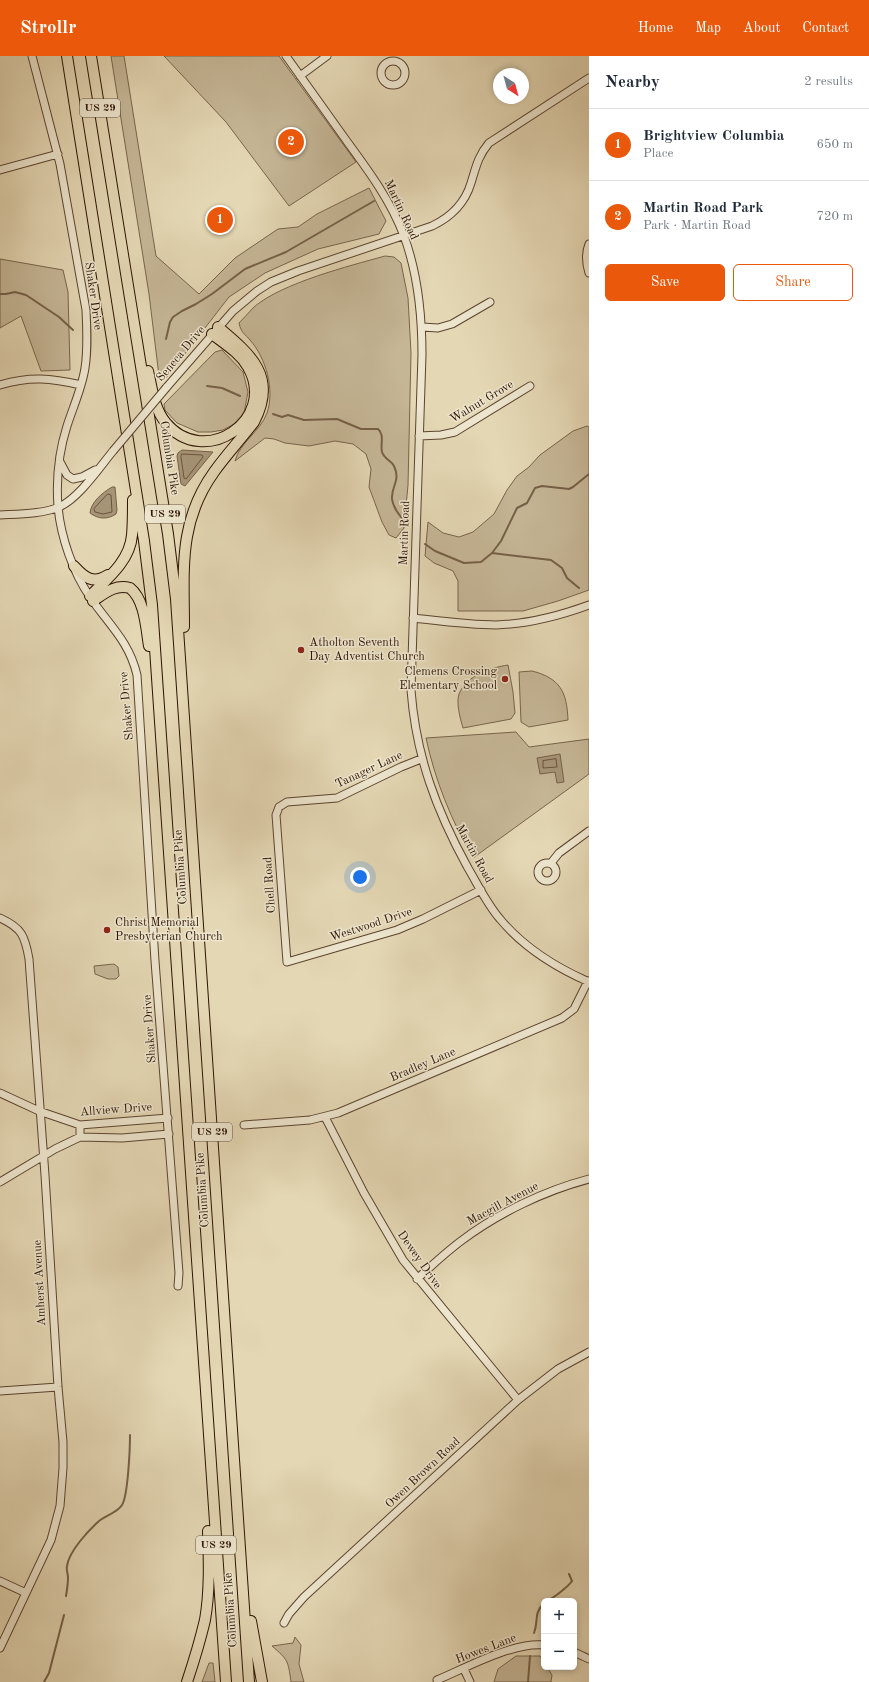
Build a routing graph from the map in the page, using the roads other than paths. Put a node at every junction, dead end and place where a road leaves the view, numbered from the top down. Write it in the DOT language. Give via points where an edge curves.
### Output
graph roads {
  1 [pos="32,56"];
  2 [pos="66,56"];
  3 [pos="91,56"];
  4 [pos="96,56"];
  5 [pos="286,56"];
  6 [pos="327,56"];
  7 [pos="381,56"];
  8 [pos="386,63"];
  9 [pos="300,76"];
  10 [pos="589,78"];
  11 [pos="58,154"];
  12 [pos="108,161"];
  13 [pos="1,167"];
  14 [pos="404,236"];
  15 [pos="589,244"];
  16 [pos="589,273"];
  17 [pos="490,302"];
  18 [pos="132,310"];
  19 [pos="422,327"];
  20 [pos="215,330"];
  21 [pos="0,385"];
  22 [pos="81,385"];
  23 [pos="530,386"];
  24 [pos="419,436"];
  25 [pos="59,460"];
  26 [pos="98,468"];
  27 [pos="133,470"];
  28 [pos="58,507"];
  29 [pos="0,515"];
  30 [pos="74,566"];
  31 [pos="116,570"];
  32 [pos="91,599"];
  33 [pos="589,605"];
  34 [pos="413,618"];
  35 [pos="158,685"];
  36 [pos="184,720"];
  37 [pos="421,759"];
  38 [pos="279,807"];
  39 [pos="589,831"];
  40 [pos="551,863"];
  41 [pos="481,890"];
  42 [pos="0,918"];
  43 [pos="286,962"];
  44 [pos="588,981"];
  45 [pos="0,1093"];
  46 [pos="39,1111"];
  47 [pos="325,1117"];
  48 [pos="168,1118"];
  49 [pos="80,1125"];
  50 [pos="244,1125"];
  51 [pos="169,1134"];
  52 [pos="80,1137"];
  53 [pos="42,1156"];
  54 [pos="589,1179"];
  55 [pos="0,1182"];
  56 [pos="417,1279"];
  57 [pos="178,1286"];
  58 [pos="589,1352"];
  59 [pos="58,1387"];
  60 [pos="0,1391"];
  61 [pos="518,1400"];
  62 [pos="206,1409"];
  63 [pos="239,1544"];
  64 [pos="0,1581"];
  65 [pos="26,1593"];
  66 [pos="284,1623"];
  67 [pos="541,1645"];
  68 [pos="0,1648"];
  69 [pos="577,1653"];
  70 [pos="589,1659"];
  71 [pos="464,1669"];
  72 [pos="437,1680"];
  73 [pos="187,1682"];
  74 [pos="226,1682"];
  75 [pos="249,1682"];
  76 [pos="262,1682"];
  77 [pos="470,1682"];
  1 -- 11 [label="street, Shaker Drive"];
  2 -- 27 [label="highway, Columbia Pike / US 29"];
  3 -- 12 [label="highway, Columbia Pike / US 29"];
  4 -- 12 [label="highway"];
  5 -- 9 [label="street, Martin Road"];
  6 -- 9 [label="street"];
  7 -- 8 [label="street"];
  9 -- 14 [label="street, Martin Road" via="376,181"];
  10 -- 14 [label="street, Seneca Drive" via="489,143 478,158 469,190 455,211 441,221"];
  11 -- 13 [label="street"];
  11 -- 22 [label="street, Shaker Drive" via="86,310 88,342"];
  12 -- 18 [label="highway, Columbia Pike / US 29"];
  14 -- 19 [label="street, Martin Road" via="418,290"];
  14 -- 20 [label="street, Seneca Drive" via="271,282 246,299"];
  15 -- 16 [label="street" via="586,260"];
  17 -- 19 [label="street" via="452,324 438,328"];
  18 -- 20 [label="highway" via="158,409 165,422 187,439 213,440 228,435 242,424 253,403 254,387 248,367"];
  18 -- 36 [label="highway, Columbia Pike / US 29" via="168,534 176,599"];
  19 -- 24 [label="street, Martin Road"];
  20 -- 26 [label="street, Seneca Drive, bridge"];
  20 -- 36 [label="highway" via="250,355 259,370 263,396 254,422 213,473 188,524 184,557"];
  21 -- 22 [label="street" via="27,378 39,378"];
  22 -- 25 [label="street, Shaker Drive" via="67,425"];
  23 -- 24 [label="street, Walnut Grove" via="455,432"];
  24 -- 34 [label="street, Martin Road"];
  25 -- 26 [label="street" via="67,475 73,479"];
  25 -- 28 [label="street, Shaker Drive"];
  26 -- 28 [label="street, Seneca Drive" via="69,500"];
  27 -- 31 [label="highway" via="132,537 128,551"];
  27 -- 35 [label="highway, Columbia Pike / US 29" via="152,605"];
  28 -- 29 [label="street, Seneca Drive" via="22,514"];
  28 -- 30 [label="street, Shaker Drive"];
  30 -- 31 [label="highway" via="92,580 103,578"];
  30 -- 32 [label="street, Shaker Drive"];
  31 -- 32 [label="highway"];
  32 -- 35 [label="highway" via="118,587 130,588 134,592 140,604"];
  32 -- 48 [label="street, Shaker Drive" via="126,644 137,674 155,962"];
  33 -- 34 [label="street" via="555,616 516,624 476,624"];
  34 -- 37 [label="street, Martin Road" via="411,690"];
  35 -- 62 [label="highway, Columbia Pike / US 29"];
  36 -- 63 [label="highway, Columbia Pike / US 29"];
  37 -- 38 [label="street, Tanager Lane" via="337,798 287,802"];
  37 -- 41 [label="street, Martin Road" via="444,823"];
  38 -- 43 [label="street, Chell Road" via="276,815"];
  39 -- 40 [label="street" via="559,853"];
  41 -- 43 [label="street, Westwood Drive" via="397,930"];
  41 -- 44 [label="street, Martin Road" via="501,919 526,945 553,964"];
  42 -- 46 [label="street, Amherst Avenue" via="21,932 27,948 32,986"];
  44 -- 47 [label="street, Bradley Lane" via="574,1009 562,1018"];
  45 -- 46 [label="street, Allview Drive"];
  46 -- 49 [label="street, Allview Drive"];
  46 -- 53 [label="street, Amherst Avenue"];
  47 -- 50 [label="street, Bradley Lane"];
  47 -- 56 [label="street, Dewey Drive" via="364,1193"];
  48 -- 49 [label="street, Allview Drive"];
  48 -- 51 [label="street, Shaker Drive"];
  49 -- 52 [label="street"];
  51 -- 52 [label="street, Allview Drive" via="122,1138"];
  51 -- 57 [label="street, Shaker Drive"];
  52 -- 53 [label="street"];
  53 -- 55 [label="street"];
  53 -- 59 [label="street, Amherst Avenue"];
  54 -- 56 [label="street, Macgill Avenue" via="547,1193 495,1219 460,1241"];
  56 -- 61 [label="street, Dewey Drive"];
  58 -- 61 [label="street, Owen Brown Road" via="558,1369"];
  59 -- 60 [label="street"];
  59 -- 65 [label="street, Amherst Avenue" via="63,1442 60,1506 51,1540"];
  61 -- 66 [label="street, Owen Brown Road" via="304,1597"];
  62 -- 73 [label="highway" via="208,1591 205,1619"];
  62 -- 74 [label="highway, Columbia Pike / US 29"];
  63 -- 75 [label="highway, Columbia Pike / US 29"];
  63 -- 76 [label="highway"];
  64 -- 65 [label="street"];
  65 -- 68 [label="street, Amherst Avenue"];
  67 -- 71 [label="street, Howes Lane" via="506,1650"];
  69 -- 70 [label="street"];
  71 -- 72 [label="street, Howes Lane"];
  71 -- 77 [label="street"];
}
